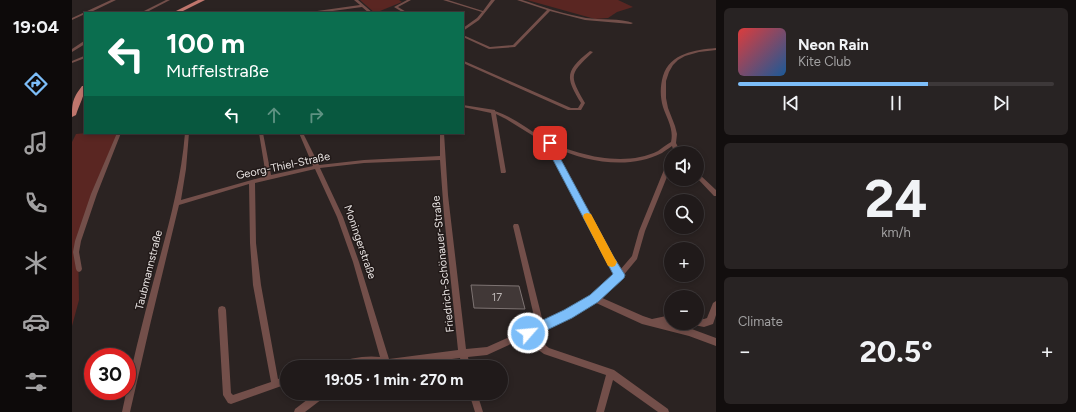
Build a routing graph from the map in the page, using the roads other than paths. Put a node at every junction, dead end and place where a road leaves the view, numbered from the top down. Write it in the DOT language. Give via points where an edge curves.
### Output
graph roads {
  1 [pos="114,0"];
  2 [pos="168,0"];
  3 [pos="197,0"];
  4 [pos="202,0"];
  5 [pos="356,0"];
  6 [pos="409,0"];
  7 [pos="445,0"];
  8 [pos="493,0"];
  9 [pos="519,0"];
  10 [pos="351,2"];
  11 [pos="363,6"];
  12 [pos="346,8"];
  13 [pos="549,10"];
  14 [pos="87,12"];
  15 [pos="144,12"];
  16 [pos="173,12"];
  17 [pos="178,12"];
  18 [pos="324,12"];
  19 [pos="370,12"];
  20 [pos="404,12"];
  21 [pos="484,12"];
  22 [pos="84,13"];
  23 [pos="72,19"];
  24 [pos="631,23"];
  25 [pos="464,29"];
  26 [pos="464,36"];
  27 [pos="84,43"];
  28 [pos="716,49"];
  29 [pos="72,51"];
  30 [pos="591,52"];
  31 [pos="84,57"];
  32 [pos="72,62"];
  33 [pos="464,62"];
  34 [pos="82,96"];
  35 [pos="464,106"];
  36 [pos="73,109"];
  37 [pos="493,111"];
  38 [pos="119,134"];
  39 [pos="187,134"];
  40 [pos="261,134"];
  41 [pos="301,134"];
  42 [pos="442,134"];
  43 [pos="550,143"];
  44 [pos="676,146"];
  45 [pos="664,151"];
  46 [pos="442,158"];
  47 [pos="317,167"];
  48 [pos="503,172"];
  49 [pos="664,177"];
  50 [pos="269,178"];
  51 [pos="252,182"];
  52 [pos="704,182"];
  53 [pos="716,194"];
  54 [pos="178,203"];
  55 [pos="516,226"];
  56 [pos="79,269"];
  57 [pos="620,275"];
  58 [pos="594,298"];
  59 [pos="716,305"];
  60 [pos="222,310"];
  61 [pos="664,320"];
  62 [pos="654,322"];
  63 [pos="704,323"];
  64 [pos="540,327"];
  65 [pos="528,333"];
  66 [pos="716,342"];
  67 [pos="462,354"];
  68 [pos="381,360"];
  69 [pos="418,360"];
  70 [pos="464,360"];
  71 [pos="611,373"];
  72 [pos="280,382"];
  73 [pos="275,383"];
  74 [pos="314,400"];
  75 [pos="475,400"];
  76 [pos="126,412"];
  77 [pos="298,412"];
  78 [pos="479,412"];
  79 [pos="600,412"];
  80 [pos="665,412"];
  1 -- 14 [label="street"];
  2 -- 15 [label="street"];
  3 -- 16 [label="main road"];
  4 -- 17 [label="main road"];
  5 -- 11 [label="street"];
  6 -- 20 [label="street" via="396,7"];
  7 -- 21 [label="street"];
  8 -- 21 [label="street"];
  9 -- 13 [label="street"];
  10 -- 12 [label="street"];
  11 -- 12 [label="street"];
  11 -- 19 [label="street"];
  12 -- 18 [label="street"];
  13 -- 24 [label="street" via="594,20"];
  13 -- 26 [label="street" via="514,46 489,48"];
  21 -- 25 [label="street"];
  22 -- 23 [label="street"];
  27 -- 29 [label="street"];
  28 -- 44 [label="street" via="681,56 668,69 663,96 674,128"];
  30 -- 33 [label="street" via="580,60 572,72 572,85 583,103 575,110"];
  31 -- 32 [label="street"];
  34 -- 36 [label="main road"];
  35 -- 37 [label="street"];
  37 -- 43 [label="street" via="508,117"];
  37 -- 48 [label="street"];
  38 -- 56 [label="street" via="79,236 76,252"];
  39 -- 54 [label="street, Taubmannstraße" via="186,159"];
  40 -- 50 [label="street"];
  41 -- 47 [label="street, Moningerstraße"];
  42 -- 46 [label="street, Friedrich-Schönauer-Straße"];
  43 -- 45 [label="street" via="613,161 639,159"];
  43 -- 57 [label="street"];
  46 -- 47 [label="street, Georg-Thiel-Straße"];
  46 -- 67 [label="street, Friedrich-Schönauer-Straße"];
  47 -- 50 [label="street, Georg-Thiel-Straße"];
  47 -- 68 [label="street, Moningerstraße" via="340,217 356,262"];
  49 -- 57 [label="street" via="642,230 635,257"];
  50 -- 51 [label="street, Georg-Thiel-Straße"];
  51 -- 54 [label="street, Georg-Thiel-Straße"];
  51 -- 73 [label="street" via="257,285"];
  52 -- 53 [label="street"];
  54 -- 76 [label="street, Taubmannstraße"];
  55 -- 64 [label="street"];
  57 -- 58 [label="street"];
  58 -- 62 [label="street" via="642,320"];
  58 -- 64 [label="street"];
  59 -- 63 [label="street" via="710,321"];
  60 -- 73 [label="street" via="226,395 231,400"];
  61 -- 62 [label="street"];
  62 -- 66 [label="street"];
  64 -- 65 [label="street"];
  65 -- 67 [label="street" via="487,351"];
  65 -- 71 [label="street" via="547,351"];
  67 -- 69 [label="street"];
  67 -- 70 [label="street, Friedrich-Schönauer-Straße"];
  71 -- 79 [label="street"];
  71 -- 80 [label="street"];
  72 -- 73 [label="street"];
  74 -- 77 [label="street"];
  75 -- 78 [label="street"];
}
